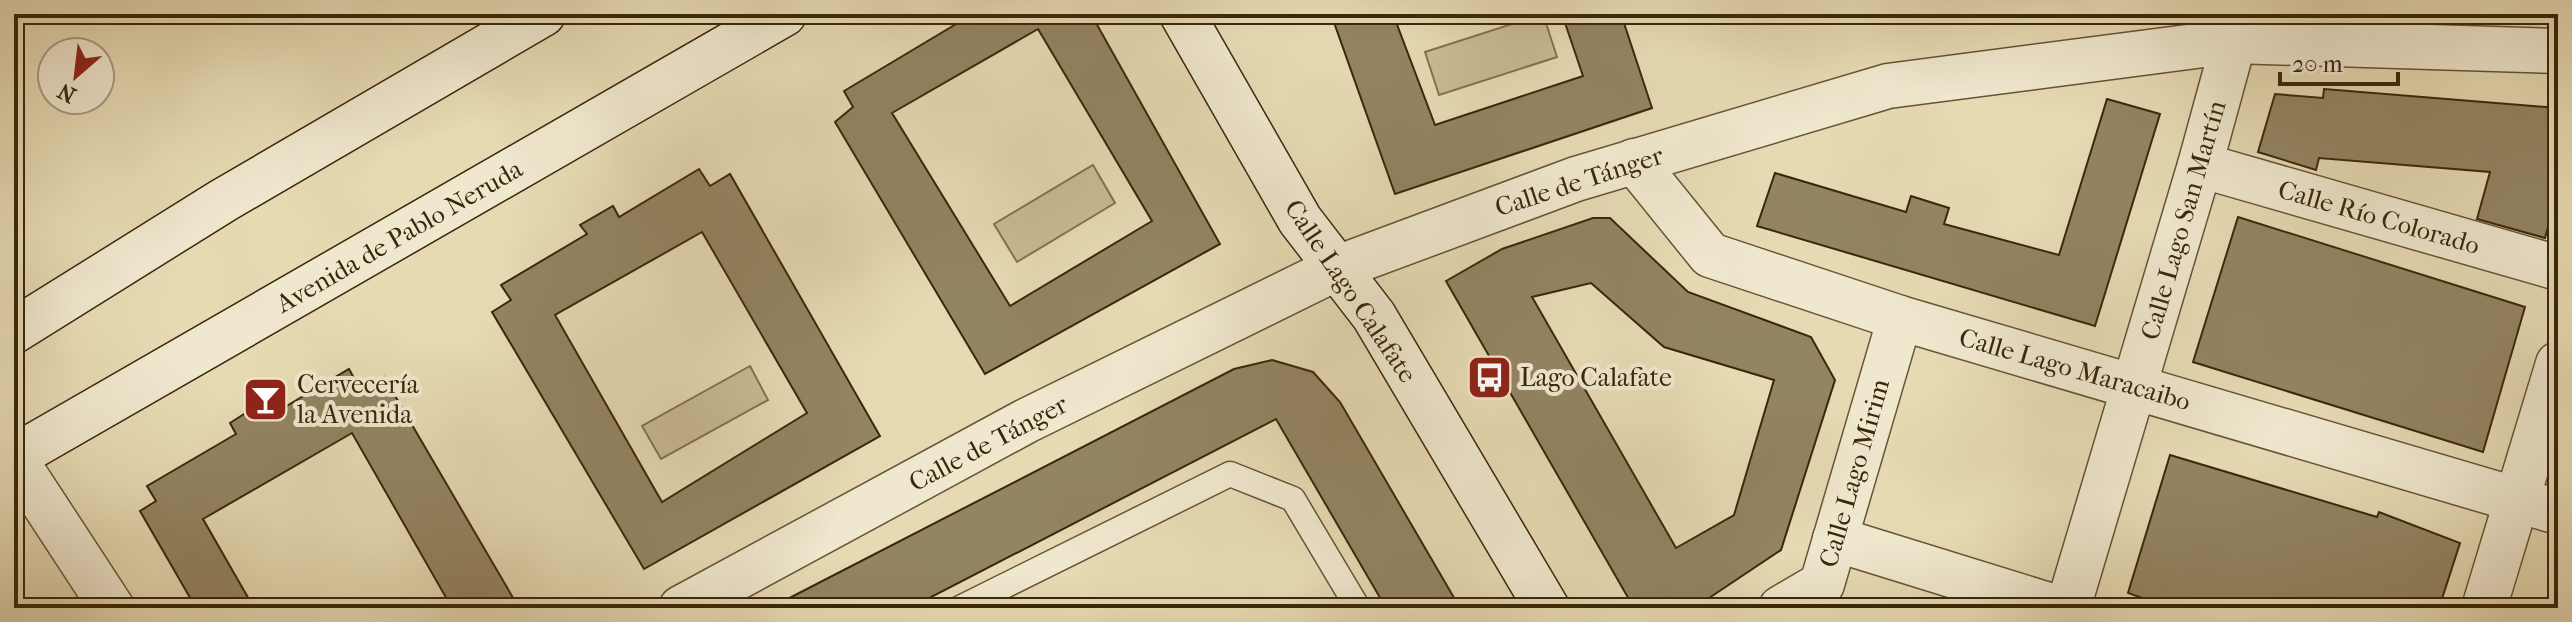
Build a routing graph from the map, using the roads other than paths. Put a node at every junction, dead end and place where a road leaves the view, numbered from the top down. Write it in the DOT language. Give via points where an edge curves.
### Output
graph roads {
  1 [pos="543,14"];
  2 [pos="784,14"];
  3 [pos="1182,14"];
  4 [pos="2233,28"];
  5 [pos="2558,51"];
  6 [pos="1634,161"];
  7 [pos="2200,165"];
  8 [pos="1337,268"];
  9 [pos="2558,268"];
  10 [pos="1900,318"];
  11 [pos="14,331"];
  12 [pos="2558,364"];
  13 [pos="2134,387"];
  14 [pos="14,458"];
  15 [pos="2538,506"];
  16 [pos="1835,539"];
  17 [pos="112,608"];
  18 [pos="681,608"];
  19 [pos="960,608"];
  20 [pos="1358,608"];
  21 [pos="1547,608"];
  22 [pos="1781,608"];
  23 [pos="2058,608"];
  24 [pos="2068,608"];
  25 [pos="2484,608"];
  1 -- 11 [label="street" via="224,200"];
  2 -- 14 [label="street, Avenida de Pablo Neruda"];
  3 -- 8 [label="street, Calle Lago Calafate" via="1300,220"];
  4 -- 5 [label="street, Calle de Tánger"];
  4 -- 6 [label="street, Calle de Tánger" via="1888,86"];
  4 -- 7 [label="street, Calle Lago San Martín"];
  6 -- 8 [label="street, Calle de Tánger"];
  6 -- 10 [label="street, Calle Lago Maracaibo" via="1710,255"];
  7 -- 9 [label="street, Calle Río Colorado"];
  7 -- 13 [label="street, Calle Lago San Martín"];
  8 -- 18 [label="street, Calle de Tánger" via="1026,421"];
  8 -- 21 [label="street, Calle Lago Calafate" via="1374,316"];
  10 -- 13 [label="street, Calle Lago Maracaibo"];
  10 -- 16 [label="street, Calle Lago Mirim"];
  12 -- 15 [label="street"];
  13 -- 15 [label="street, Calle Lago Maracaibo"];
  13 -- 24 [label="street, Calle Lago San Martín"];
  14 -- 17 [label="street"];
  15 -- 25 [label="street"];
  16 -- 22 [label="street, Calle Lago Mirim" via="1822,584"];
  16 -- 23 [label="street"];
  19 -- 20 [label="lane" via="1230,474 1293,499"];
}
